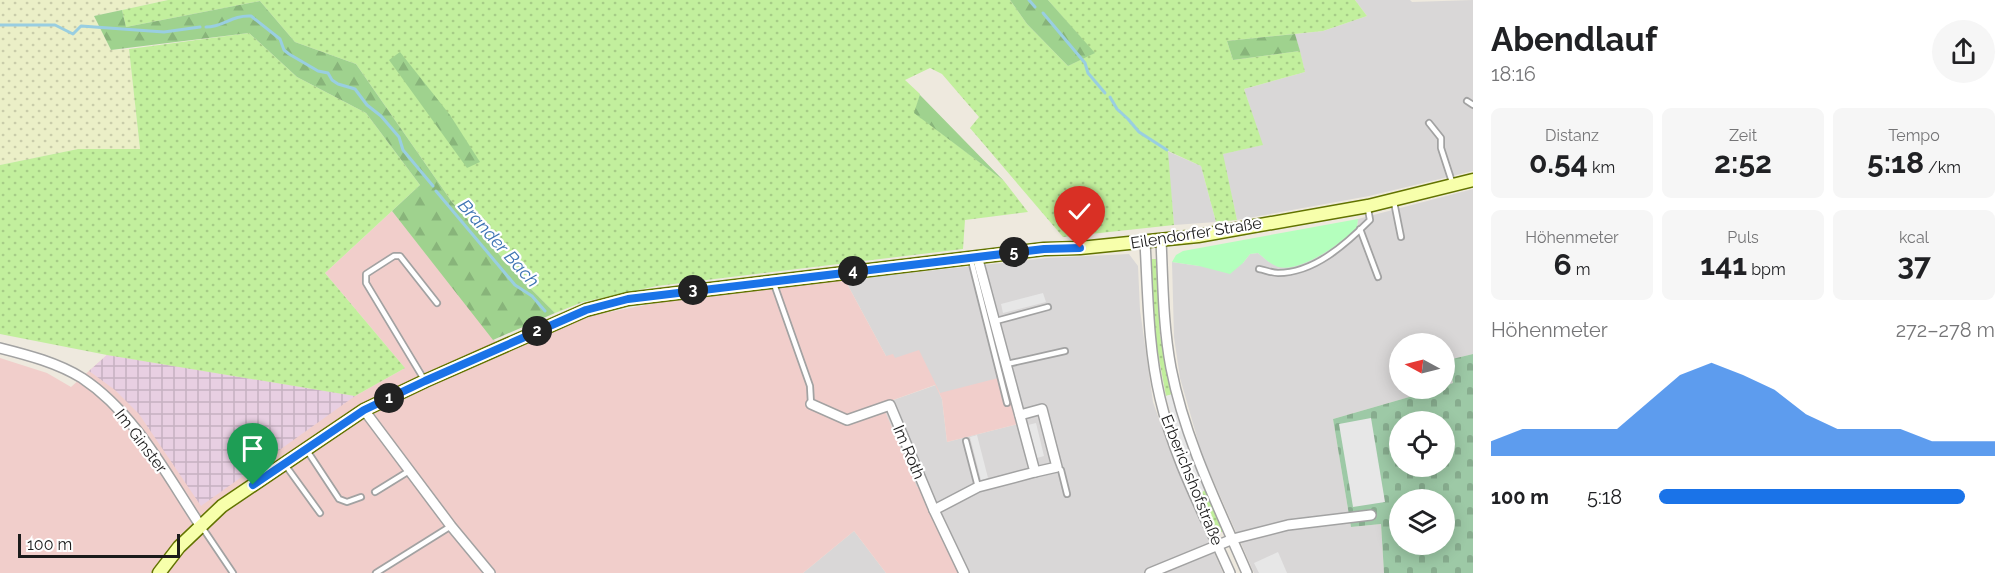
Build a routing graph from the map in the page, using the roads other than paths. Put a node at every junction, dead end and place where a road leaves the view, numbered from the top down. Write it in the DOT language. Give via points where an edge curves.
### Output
graph roads {
  1 [pos="1467,101"];
  2 [pos="1473,105"];
  3 [pos="1429,123"];
  4 [pos="1473,180"];
  5 [pos="1453,185"];
  6 [pos="1394,200"];
  7 [pos="1368,206"];
  8 [pos="1360,229"];
  9 [pos="1401,237"];
  10 [pos="1161,240"];
  11 [pos="1145,242"];
  12 [pos="974,257"];
  13 [pos="1259,269"];
  14 [pos="1378,277"];
  15 [pos="773,281"];
  16 [pos="437,303"];
  17 [pos="1048,307"];
  18 [pos="996,321"];
  19 [pos="0,348"];
  20 [pos="1065,351"];
  21 [pos="1007,364"];
  22 [pos="425,381"];
  23 [pos="1007,403"];
  24 [pos="811,404"];
  25 [pos="364,410"];
  26 [pos="1020,415"];
  27 [pos="966,441"];
  28 [pos="306,450"];
  29 [pos="285,464"];
  30 [pos="1057,467"];
  31 [pos="409,471"];
  32 [pos="1035,472"];
  33 [pos="978,487"];
  34 [pos="375,492"];
  35 [pos="1067,494"];
  36 [pos="361,497"];
  37 [pos="934,510"];
  38 [pos="320,513"];
  39 [pos="1371,515"];
  40 [pos="200,525"];
  41 [pos="451,526"];
  42 [pos="1233,539"];
  43 [pos="1218,546"];
  44 [pos="159,573"];
  45 [pos="233,573"];
  46 [pos="375,573"];
  47 [pos="490,573"];
  48 [pos="964,573"];
  49 [pos="1150,573"];
  50 [pos="1230,573"];
  51 [pos="1247,573"];
  1 -- 2 [label="lane"];
  3 -- 5 [label="lane" via="1441,138"];
  4 -- 5 [label="street, Eilendorfer Straße"];
  5 -- 6 [label="street, Eilendorfer Straße"];
  6 -- 7 [label="street, Eilendorfer Straße"];
  6 -- 9 [label="lane"];
  7 -- 8 [label="lane" via="1370,220"];
  7 -- 10 [label="street, Eilendorfer Straße"];
  8 -- 13 [label="lane" via="1322,259 1299,269 1278,273"];
  8 -- 14 [label="lane"];
  10 -- 11 [label="street, Eilendorfer Straße"];
  10 -- 42 [label="street, Erberichshofstraße" via="1167,343 1176,389 1192,446"];
  11 -- 12 [label="street, Eilendorfer Straße"];
  11 -- 43 [label="street, Erberichshofstraße" via="1160,398 1178,455"];
  12 -- 15 [label="street, Eilendorfer Straße"];
  12 -- 18 [label="street"];
  12 -- 23 [label="lane"];
  15 -- 22 [label="street, Eilendorfer Straße" via="628,299 586,310"];
  15 -- 24 [label="lane" via="810,386"];
  16 -- 22 [label="lane" via="400,256 366,274 366,283"];
  17 -- 18 [label="lane"];
  18 -- 21 [label="street"];
  19 -- 40 [label="street, Im Ginster" via="52,364 81,378 108,399 132,424"];
  20 -- 21 [label="lane"];
  21 -- 26 [label="street"];
  22 -- 25 [label="street, Eilendorfer Straße"];
  24 -- 37 [label="street, Im Roth" via="847,420 890,405"];
  25 -- 28 [label="street, Eilendorfer Straße"];
  25 -- 31 [label="street"];
  26 -- 30 [label="street" via="1042,409"];
  26 -- 32 [label="street"];
  27 -- 33 [label="lane"];
  28 -- 29 [label="street, Eilendorfer Straße"];
  28 -- 36 [label="lane" via="339,499 347,502"];
  29 -- 38 [label="lane"];
  29 -- 40 [label="street, Eilendorfer Straße"];
  30 -- 32 [label="street"];
  30 -- 35 [label="lane"];
  31 -- 34 [label="lane"];
  31 -- 41 [label="street"];
  32 -- 33 [label="street"];
  33 -- 37 [label="street"];
  37 -- 48 [label="street, Im Roth"];
  39 -- 42 [label="street, Erberichshofstraße" via="1288,525"];
  40 -- 44 [label="street, Eilendorfer Straße"];
  40 -- 45 [label="lane"];
  41 -- 46 [label="lane"];
  41 -- 47 [label="street"];
  42 -- 43 [label="street"];
  42 -- 51 [label="street, Erberichshofstraße"];
  43 -- 49 [label="street"];
  43 -- 50 [label="street, Erberichshofstraße"];
}
